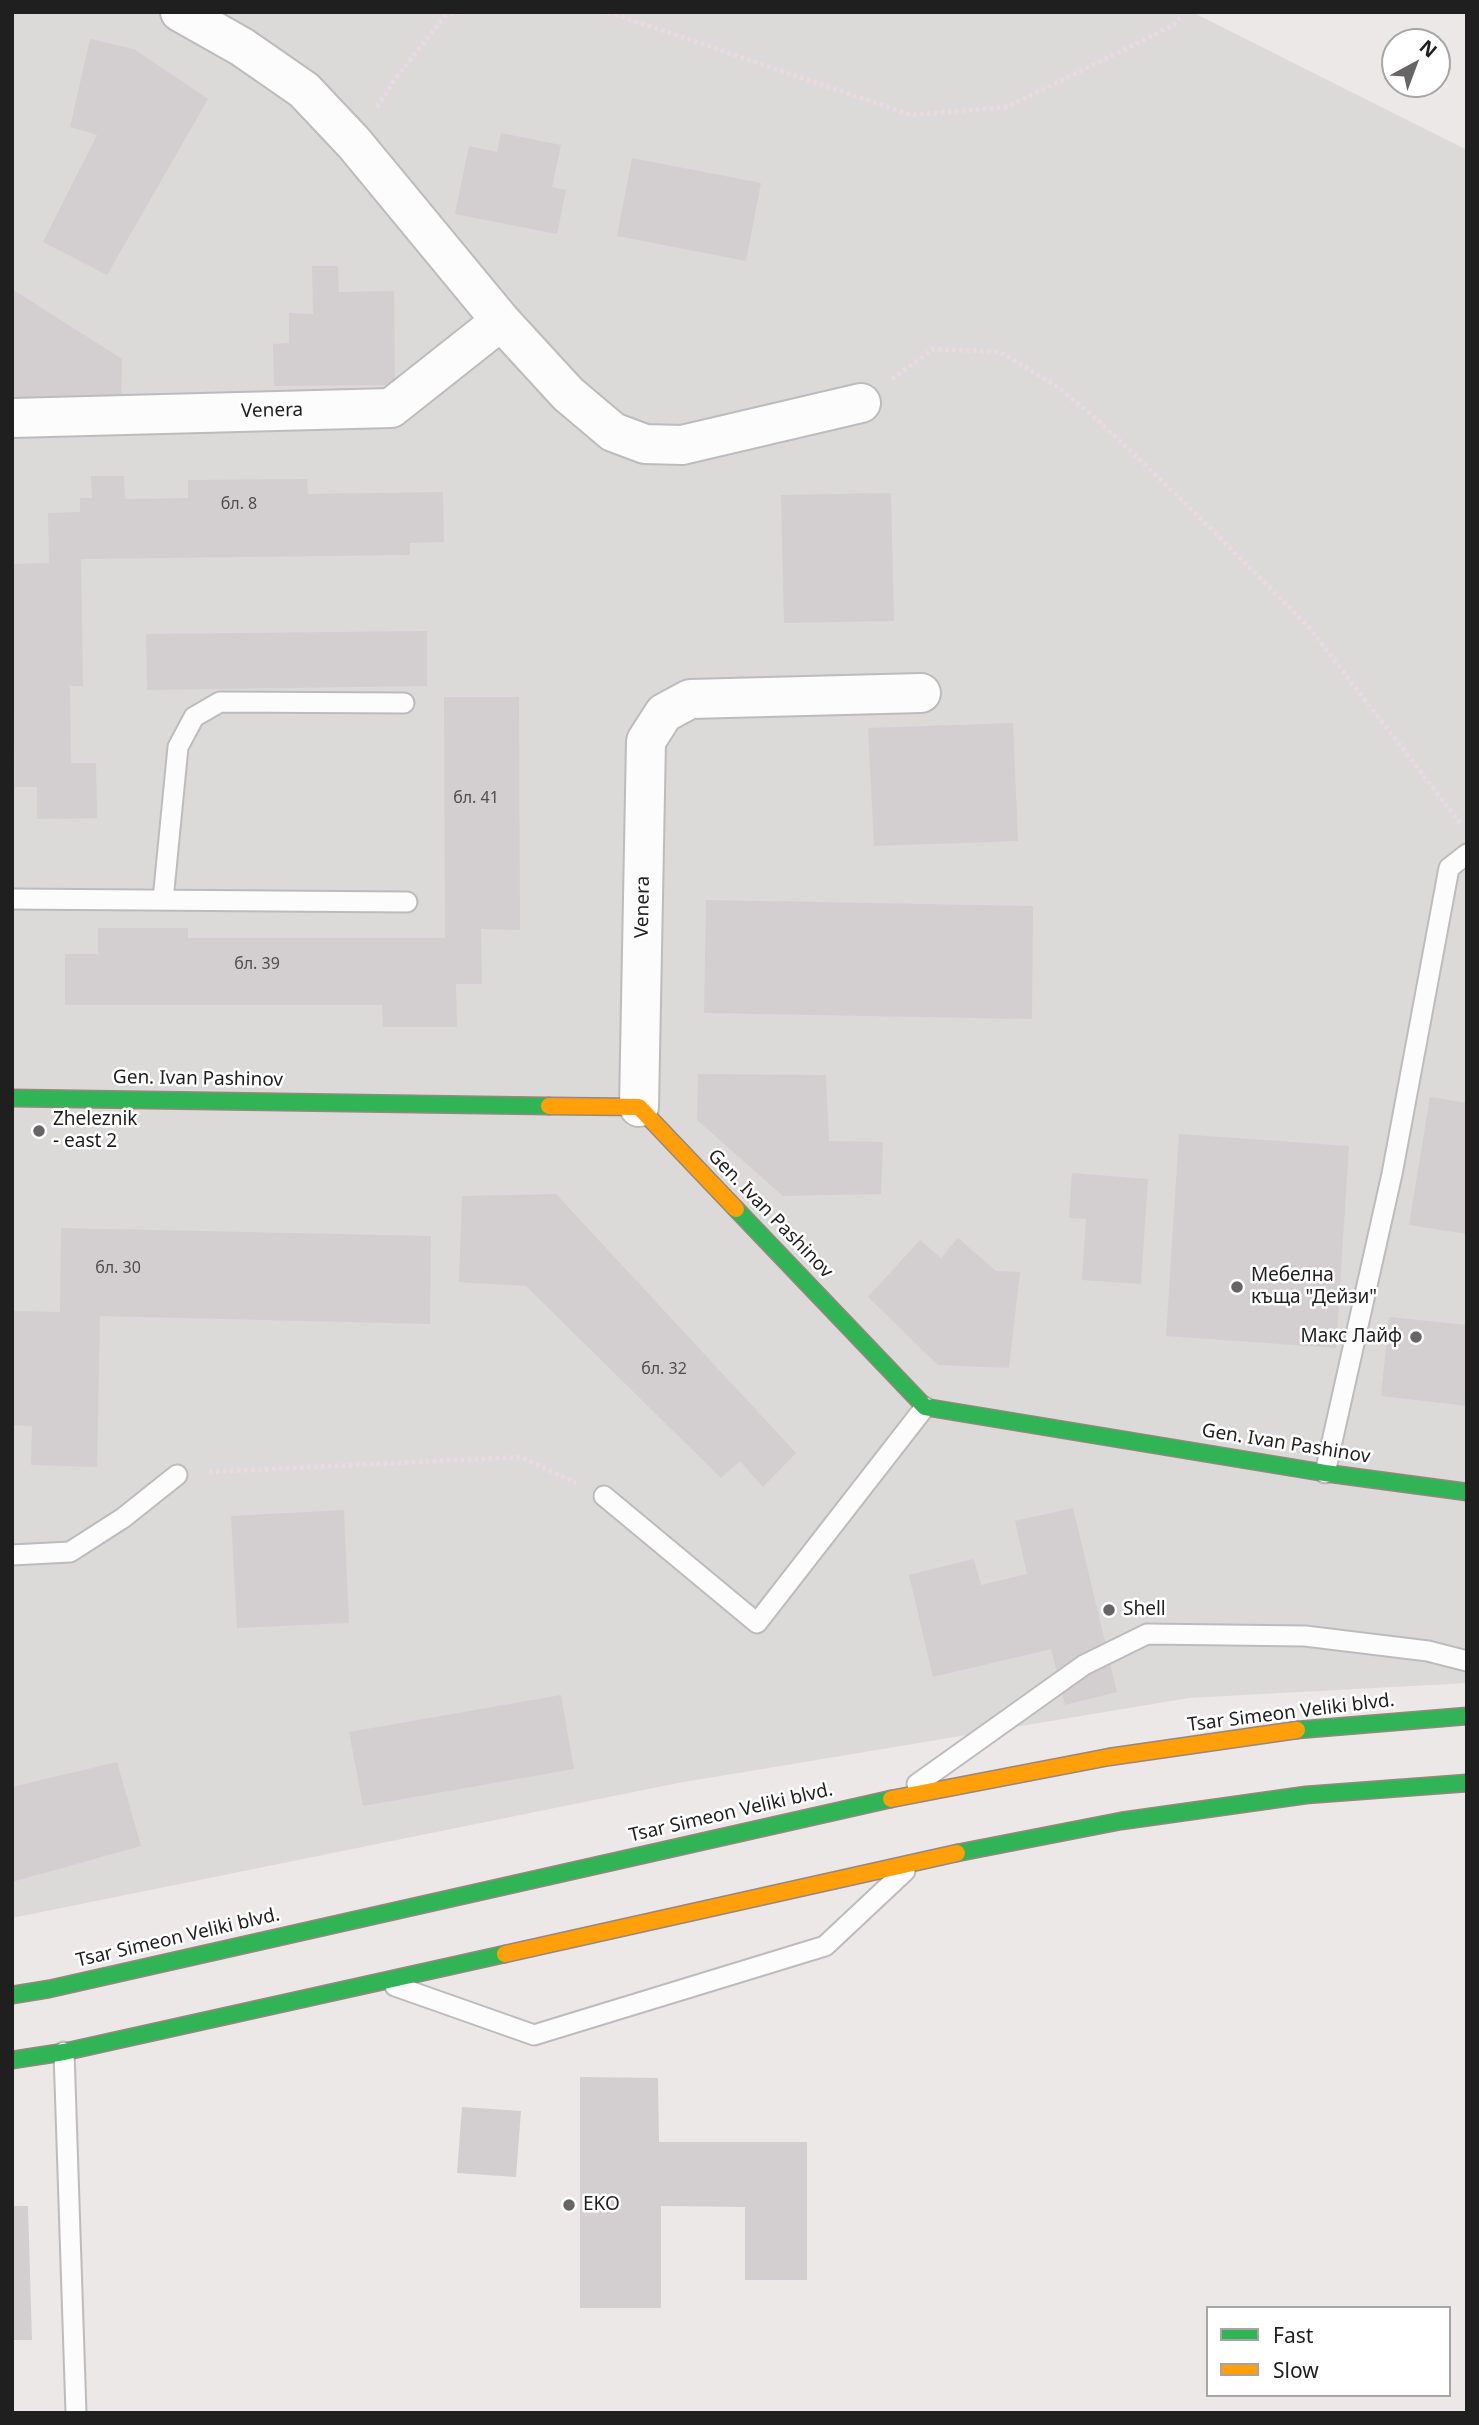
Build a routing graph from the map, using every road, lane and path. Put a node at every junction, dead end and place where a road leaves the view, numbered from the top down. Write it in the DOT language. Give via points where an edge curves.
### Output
graph roads {
  1 [pos="180,12"];
  2 [pos="457,12"];
  3 [pos="608,12"];
  4 [pos="1184,12"];
  5 [pos="354,143"];
  6 [pos="501,321"];
  7 [pos="861,402"];
  8 [pos="12,418"];
  9 [pos="921,693"];
  10 [pos="404,703"];
  11 [pos="1467,831"];
  12 [pos="1467,854"];
  13 [pos="12,899"];
  14 [pos="163,900"];
  15 [pos="407,902"];
  16 [pos="12,1098"];
  17 [pos="639,1107"];
  18 [pos="925,1407"];
  19 [pos="1325,1473"];
  20 [pos="177,1475"];
  21 [pos="1467,1492"];
  22 [pos="604,1496"];
  23 [pos="12,1555"];
  24 [pos="1467,1661"];
  25 [pos="1467,1716"];
  26 [pos="1467,1783"];
  27 [pos="898,1797"];
  28 [pos="915,1861"];
  29 [pos="384,1982"];
  30 [pos="12,1995"];
  31 [pos="64,2052"];
  32 [pos="12,2060"];
  33 [pos="76,2413"];
  1 -- 5 [label="street" via="304,90"];
  2 -- 5 [label="path" via="445,16 395,79"];
  3 -- 4 [label="path" via="911,115 1007,107 1174,25"];
  5 -- 6 [label="street"];
  6 -- 7 [label="street" via="568,394 613,432 645,444 682,445"];
  6 -- 8 [label="street, Venera" via="391,408"];
  7 -- 11 [label="path" via="933,349 1000,352 1058,387 1187,505 1308,626"];
  9 -- 17 [label="street, Venera" via="690,699 664,713 646,741"];
  10 -- 14 [label="lane" via="220,702 194,716 178,747"];
  12 -- 19 [label="lane" via="1449,868 1392,1174"];
  13 -- 14 [label="lane"];
  14 -- 15 [label="lane"];
  16 -- 17 [label="main road, Gen. Ivan Pashinov"];
  17 -- 18 [label="main road, Gen. Ivan Pashinov"];
  18 -- 19 [label="main road, Gen. Ivan Pashinov"];
  18 -- 22 [label="lane" via="757,1623"];
  19 -- 21 [label="main road, Gen. Ivan Pashinov"];
  20 -- 22 [label="path" via="521,1457"];
  20 -- 23 [label="lane" via="70,1552"];
  24 -- 27 [label="lane" via="1428,1651 1305,1636 1147,1634 1084,1665"];
  25 -- 27 [label="main road, Tsar Simeon Veliki blvd." via="1326,1727 1122,1755"];
  26 -- 28 [label="main road" via="1306,1795 1134,1819"];
  27 -- 30 [label="main road, Tsar Simeon Veliki blvd."];
  28 -- 29 [label="main road"];
  28 -- 29 [label="lane" via="825,1946 534,2035"];
  29 -- 31 [label="main road"];
  31 -- 32 [label="main road"];
  31 -- 33 [label="lane"];
}
